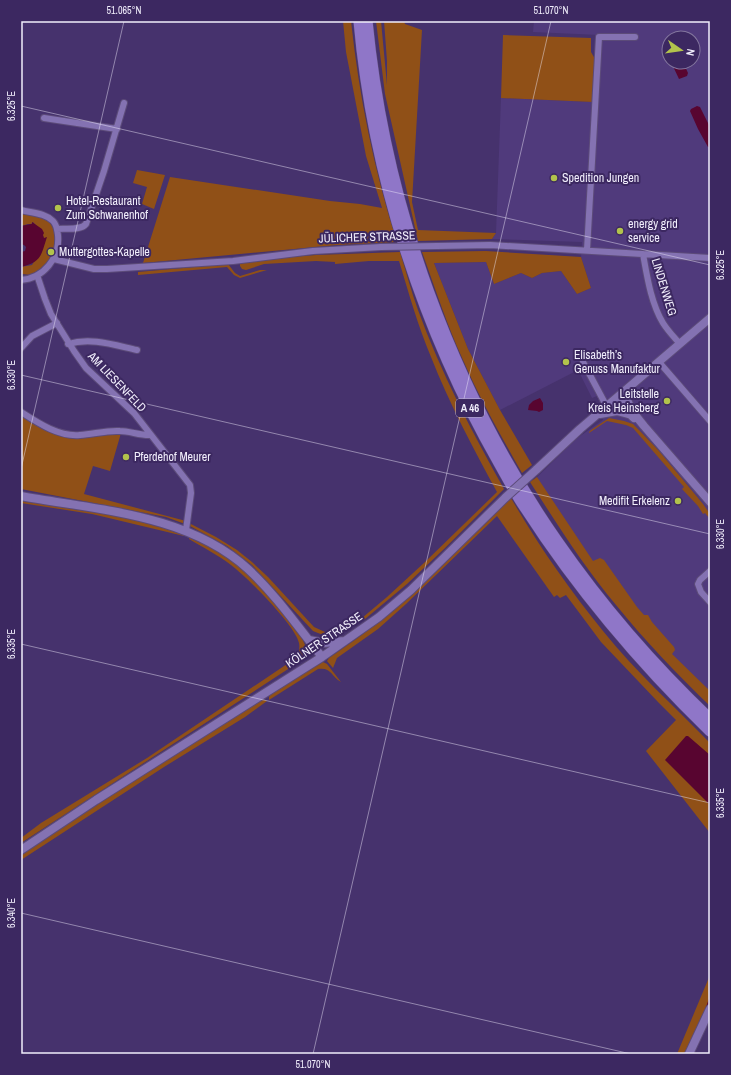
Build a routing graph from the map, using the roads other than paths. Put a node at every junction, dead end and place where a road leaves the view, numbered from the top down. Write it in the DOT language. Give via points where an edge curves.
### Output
graph roads {
  1 [pos="359,21"];
  2 [pos="367,21"];
  3 [pos="635,37"];
  4 [pos="124,104"];
  5 [pos="44,118"];
  6 [pos="117,129"];
  7 [pos="21,210"];
  8 [pos="57,229"];
  9 [pos="587,250"];
  10 [pos="643,254"];
  11 [pos="710,258"];
  12 [pos="54,259"];
  13 [pos="37,276"];
  14 [pos="21,280"];
  15 [pos="710,318"];
  16 [pos="56,323"];
  17 [pos="68,344"];
  18 [pos="680,344"];
  19 [pos="21,348"];
  20 [pos="137,350"];
  21 [pos="583,362"];
  22 [pos="659,362"];
  23 [pos="619,397"];
  24 [pos="607,408"];
  25 [pos="21,412"];
  26 [pos="628,414"];
  27 [pos="598,415"];
  28 [pos="710,421"];
  29 [pos="644,426"];
  30 [pos="151,435"];
  31 [pos="21,496"];
  32 [pos="710,502"];
  33 [pos="186,530"];
  34 [pos="710,571"];
  35 [pos="710,602"];
  36 [pos="309,640"];
  37 [pos="346,641"];
  38 [pos="322,657"];
  39 [pos="710,719"];
  40 [pos="710,731"];
  41 [pos="21,850"];
  42 [pos="710,1009"];
  43 [pos="689,1054"];
  1 -- 40 [label="highway, A 46" via="373,128 385,181 421,296 466,401 524,507 581,588 638,658"];
  2 -- 39 [label="highway, A 46" via="374,81 394,178 429,294 470,389 531,502 562,547 601,600 640,646"];
  3 -- 9 [label="street" via="599,38"];
  4 -- 6 [label="street"];
  5 -- 6 [label="street"];
  6 -- 8 [label="street" via="86,224 79,228"];
  7 -- 8 [label="street" via="47,216"];
  8 -- 12 [label="street"];
  9 -- 10 [label="street, JÜLICHER STRASSE"];
  9 -- 12 [label="street, JÜLICHER STRASSE, bridge" via="490,245 381,247 107,270"];
  10 -- 11 [label="street, JÜLICHER STRASSE"];
  10 -- 18 [label="street, LINDENWEG" via="647,278 662,321 671,336"];
  12 -- 13 [label="street"];
  13 -- 14 [label="street"];
  13 -- 16 [label="street, AM LIESENFELD"];
  15 -- 18 [label="main road, KÖLNER STRASSE"];
  16 -- 17 [label="street, AM LIESENFELD"];
  16 -- 19 [label="street" via="32,336"];
  17 -- 20 [label="street, AM LIESENFELD" via="90,340"];
  17 -- 30 [label="street, AM LIESENFELD" via="86,368 134,413"];
  18 -- 22 [label="main road, KÖLNER STRASSE"];
  21 -- 24 [label="street"];
  22 -- 23 [label="main road, KÖLNER STRASSE"];
  22 -- 28 [label="street"];
  23 -- 24 [label="main road, KÖLNER STRASSE"];
  23 -- 26 [label="main road" via="621,406"];
  23 -- 29 [label="main road" via="627,400"];
  24 -- 27 [label="main road, KÖLNER STRASSE"];
  25 -- 30 [label="street, AM LIESENFELD" via="54,431 65,433 79,435 118,430"];
  26 -- 27 [label="main road" via="617,411"];
  26 -- 29 [label="main road"];
  27 -- 37 [label="main road, KÖLNER STRASSE, bridge" via="506,497 411,590 380,617"];
  29 -- 32 [label="main road"];
  30 -- 33 [label="street, AM LIESENFELD" via="190,485"];
  31 -- 33 [label="main road" via="117,512"];
  33 -- 36 [label="main road" via="248,568"];
  34 -- 35 [label="street" via="698,584"];
  36 -- 37 [label="main road" via="324,643"];
  36 -- 38 [label="main road"];
  37 -- 38 [label="main road, KÖLNER STRASSE"];
  38 -- 41 [label="main road, KÖLNER STRASSE"];
  42 -- 43 [label="main road"];
}
